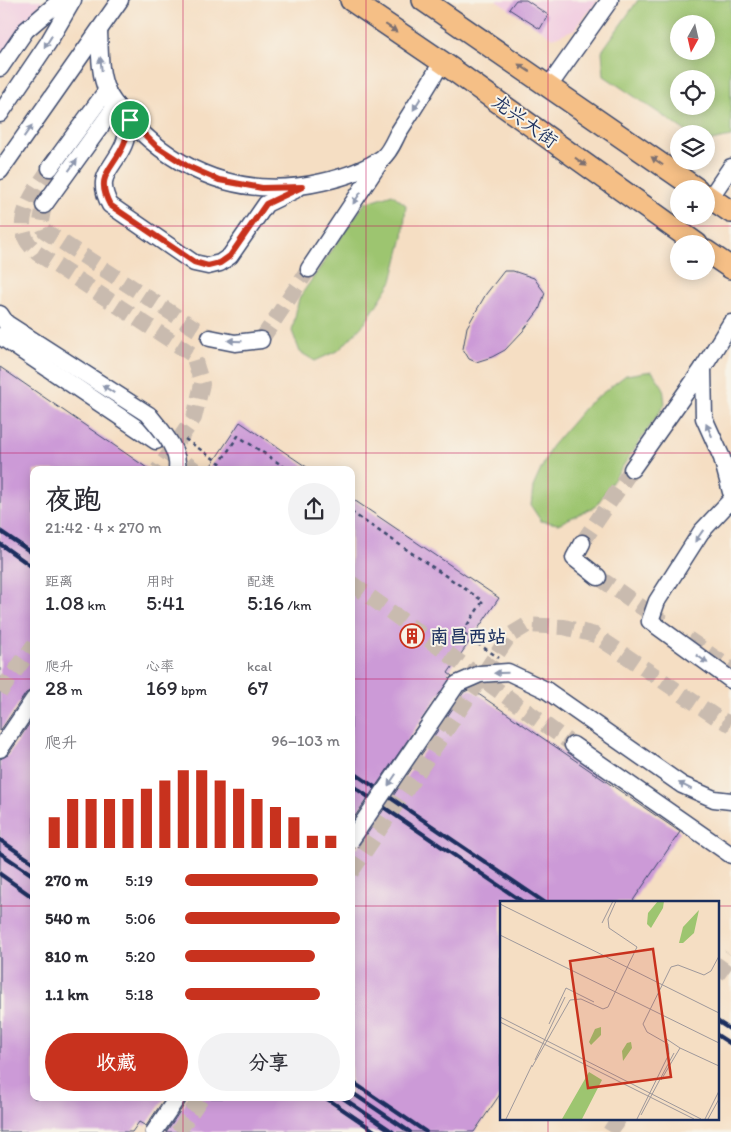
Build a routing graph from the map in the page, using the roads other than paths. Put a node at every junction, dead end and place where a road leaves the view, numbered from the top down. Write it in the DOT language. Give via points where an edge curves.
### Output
graph roads {
  1 [pos="61,0"];
  2 [pos="73,0"];
  3 [pos="120,0"];
  4 [pos="351,0"];
  5 [pos="423,0"];
  6 [pos="610,0"];
  7 [pos="99,32"];
  8 [pos="442,62"];
  9 [pos="0,68"];
  10 [pos="549,86"];
  11 [pos="107,90"];
  12 [pos="116,105"];
  13 [pos="0,114"];
  14 [pos="130,120"];
  15 [pos="384,157"];
  16 [pos="731,167"];
  17 [pos="50,168"];
  18 [pos="0,171"];
  19 [pos="684,180"];
  20 [pos="715,183"];
  21 [pos="302,187"];
  22 [pos="715,201"];
  23 [pos="44,205"];
  24 [pos="731,212"];
  25 [pos="684,235"];
  26 [pos="715,257"];
  27 [pos="731,268"];
  28 [pos="309,269"];
  29 [pos="0,314"];
  30 [pos="731,323"];
  31 [pos="0,336"];
  32 [pos="210,338"];
  33 [pos="261,340"];
  34 [pos="703,368"];
  35 [pos="156,441"];
  36 [pos="178,466"];
  37 [pos="632,469"];
  38 [pos="731,492"];
  39 [pos="731,500"];
  40 [pos="582,543"];
  41 [pos="598,577"];
  42 [pos="731,680"];
  43 [pos="30,705"];
  44 [pos="573,745"];
  45 [pos="0,749"];
  46 [pos="731,801"];
  47 [pos="355,834"];
  48 [pos="731,856"];
  49 [pos="175,1101"];
  50 [pos="154,1132"];
  1 -- 9 [label="street" via="26,30"];
  2 -- 13 [label="street, one-way"];
  3 -- 7 [label="street"];
  4 -- 8 [label="main road, 龙兴大街, one-way"];
  10 -- 5 [label="main road, one-way"];
  6 -- 10 [label="street"];
  11 -- 7 [label="street, one-way" via="101,69"];
  18 -- 7 [label="street, one-way"];
  8 -- 15 [label="street, one-way"];
  8 -- 25 [label="main road, 龙兴大街, one-way"];
  19 -- 10 [label="main road, one-way"];
  11 -- 12 [label="street"];
  11 -- 17 [label="street"];
  12 -- 14 [label="street"];
  23 -- 12 [label="street, one-way"];
  14 -- 21 [label="street" via="156,146 187,166 219,180 262,188"];
  14 -- 21 [label="street" via="124,143 103,180 103,192 110,205 194,262 208,266 220,263 230,256 266,204"];
  15 -- 21 [label="street" via="351,175"];
  15 -- 28 [label="street, one-way"];
  16 -- 20 [label="street"];
  22 -- 24 [label="main road"];
  26 -- 27 [label="main road"];
  36 -- 29 [label="street, one-way, bridge" via="171,444 149,415 6,322"];
  30 -- 34 [label="street"];
  31 -- 35 [label="street"];
  33 -- 32 [label="street, one-way" via="235,343"];
  34 -- 37 [label="street"];
  38 -- 34 [label="street, one-way" via="722,458 704,418"];
  39 -- 42 [label="street, one-way" via="701,532 657,601 650,622"];
  40 -- 41 [label="street" via="574,558"];
  43 -- 45 [label="street"];
  44 -- 48 [label="street"];
  46 -- 47 [label="street, one-way, bridge" via="714,799 682,785 546,690 508,672 480,674 457,684"];
  49 -- 50 [label="street"];
}
